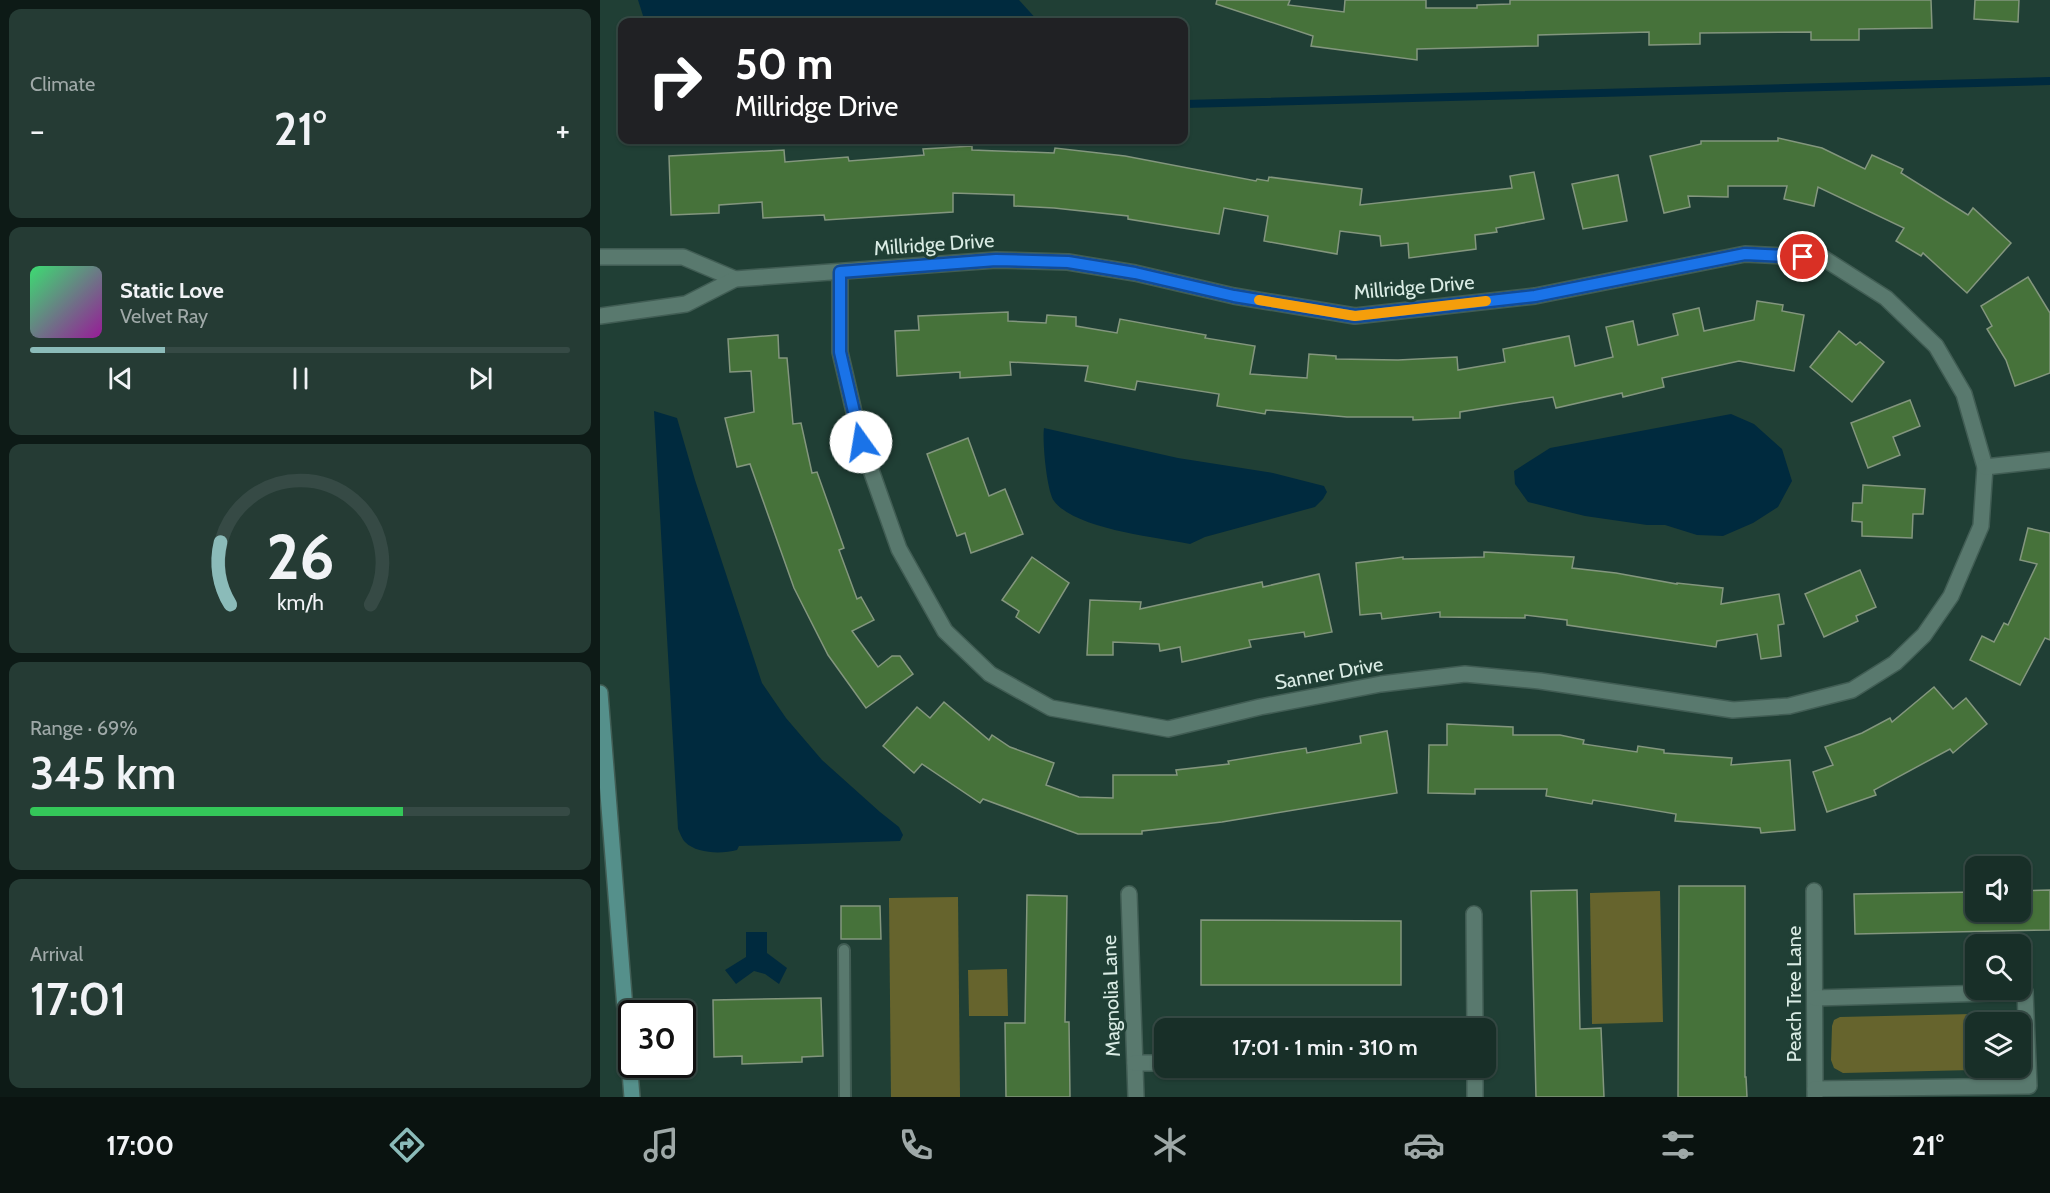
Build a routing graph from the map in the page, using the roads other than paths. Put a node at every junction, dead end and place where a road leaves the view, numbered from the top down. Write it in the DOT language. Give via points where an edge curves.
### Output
graph roads {
  1 [pos="600,257"];
  2 [pos="840,272"];
  3 [pos="735,279"];
  4 [pos="600,316"];
  5 [pos="2050,460"];
  6 [pos="1985,467"];
  7 [pos="600,693"];
  8 [pos="1814,891"];
  9 [pos="1129,894"];
  10 [pos="1474,914"];
  11 [pos="844,950"];
  12 [pos="1815,998"];
  13 [pos="1475,1018"];
  14 [pos="1135,1063"];
  15 [pos="1154,1063"];
  16 [pos="1475,1078"];
  17 [pos="1815,1093"];
  18 [pos="632,1097"];
  19 [pos="845,1097"];
  20 [pos="1136,1097"];
  21 [pos="1475,1097"];
  1 -- 3 [label="street, Millridge Drive" via="683,257"];
  2 -- 3 [label="street, Millridge Drive"];
  2 -- 6 [label="street, Millridge Drive" via="996,260 1068,262 1355,316 1535,296 1745,254 1823,258 1886,298 1936,346 1964,394"];
  2 -- 6 [label="street, Sanner Drive" via="840,352 861,442 899,549 945,631 990,674 1051,708 1168,729 1381,684 1465,674 1540,681 1733,710 1789,706 1852,690 1895,663 1924,635 1951,596 1981,526"];
  3 -- 4 [label="street, Millridge Drive" via="686,303"];
  5 -- 6 [label="street"];
  7 -- 18 [label="street"];
  8 -- 12 [label="street, Peach Tree Lane"];
  9 -- 14 [label="street, Magnolia Lane"];
  10 -- 13 [label="street"];
  11 -- 19 [label="lane"];
  12 -- 17 [label="street, Peach Tree Lane"];
  12 -- 17 [label="street" via="2025,992 2029,1086"];
  14 -- 15 [label="street"];
  14 -- 20 [label="street, Magnolia Lane"];
  16 -- 21 [label="street"];
}
